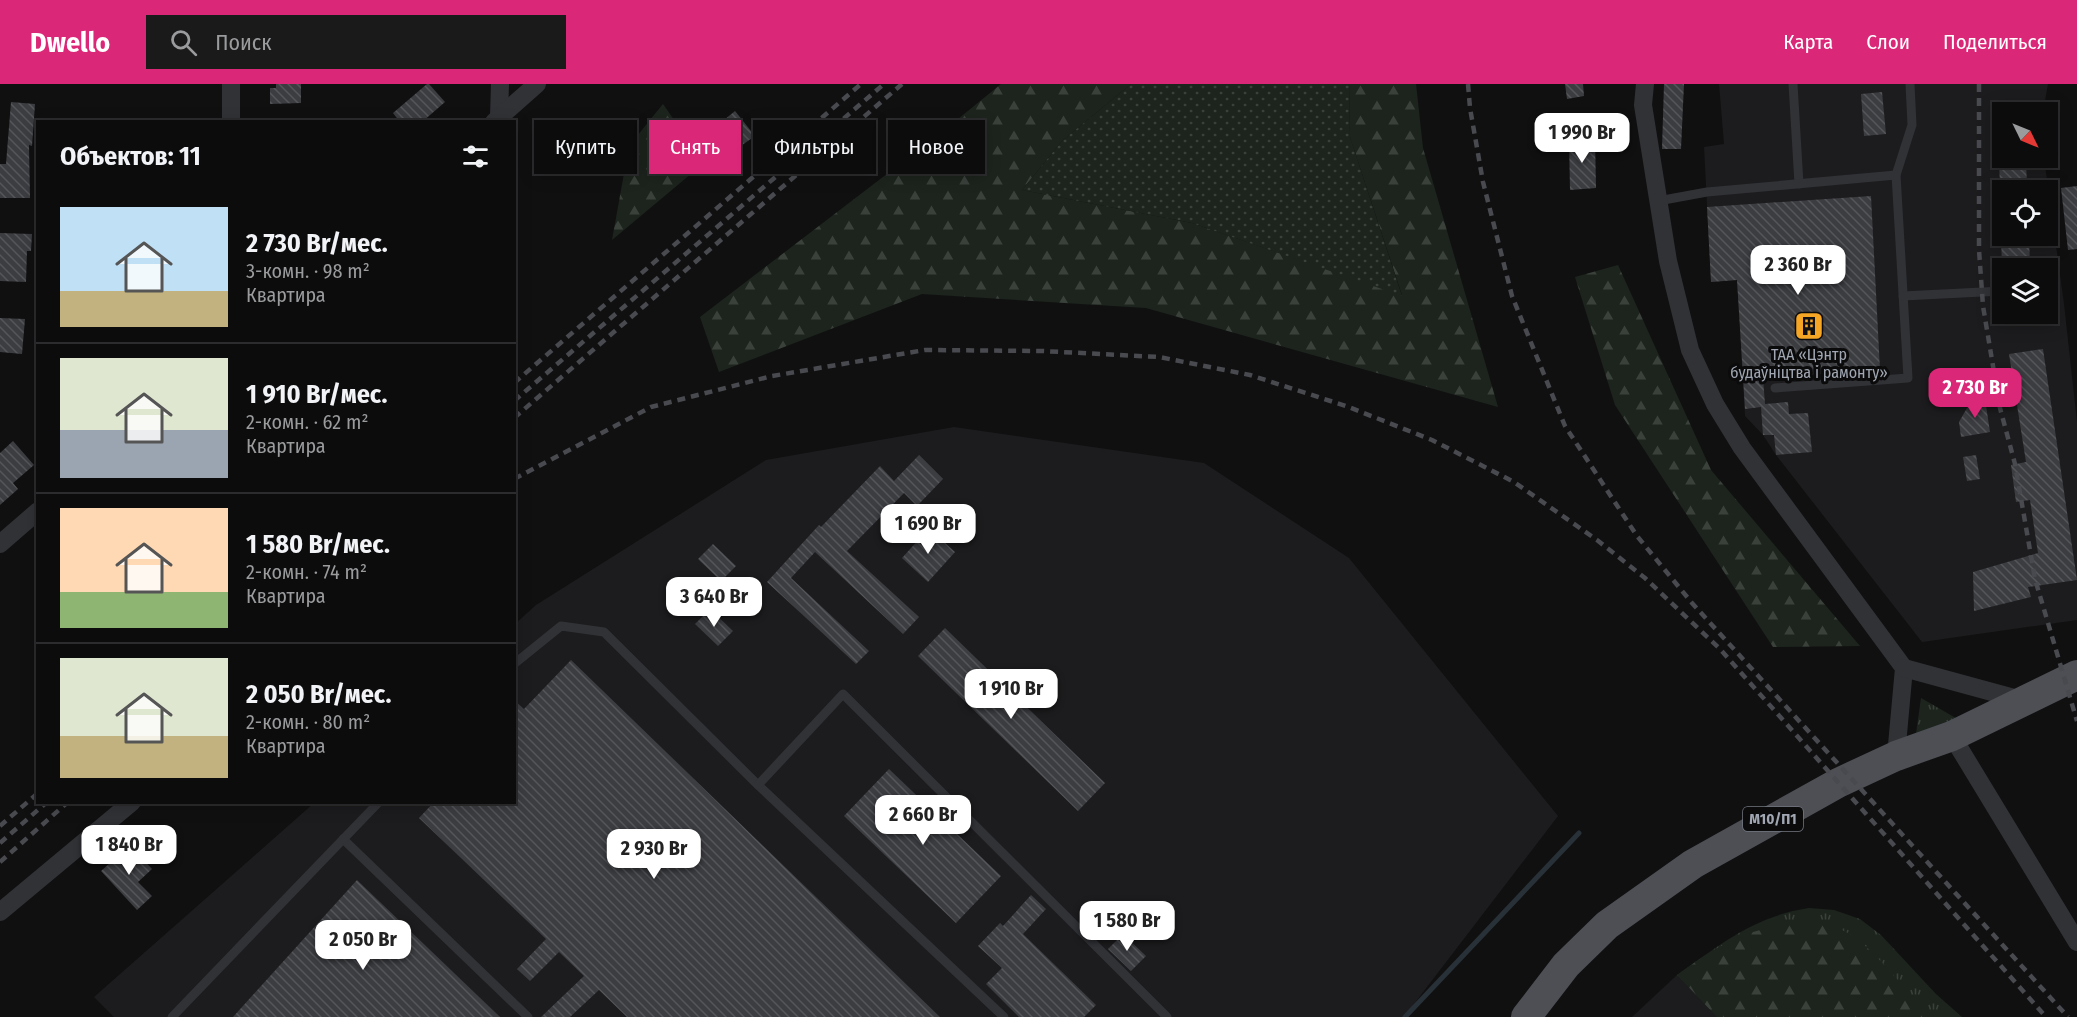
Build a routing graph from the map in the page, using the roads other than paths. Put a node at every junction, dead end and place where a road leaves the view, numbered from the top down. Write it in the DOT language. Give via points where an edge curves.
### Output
graph roads {
  1 [pos="231,84"];
  2 [pos="500,84"];
  3 [pos="537,84"];
  4 [pos="1645,84"];
  5 [pos="1793,84"];
  6 [pos="1910,84"];
  7 [pos="497,119"];
  8 [pos="231,120"];
  9 [pos="1896,175"];
  10 [pos="1799,184"];
  11 [pos="1658,201"];
  12 [pos="1992,292"];
  13 [pos="1903,296"];
  14 [pos="1775,388"];
  15 [pos="36,513"];
  16 [pos="0,544"];
  17 [pos="516,662"];
  18 [pos="1904,668"];
  19 [pos="2077,675"];
  20 [pos="2025,701"];
  21 [pos="1952,736"];
  22 [pos="1896,756"];
  23 [pos="758,785"];
  24 [pos="130,804"];
  25 [pos="377,804"];
  26 [pos="343,839"];
  27 [pos="0,912"];
  28 [pos="2077,942"];
  29 [pos="172,1017"];
  30 [pos="528,1017"];
  31 [pos="1004,1017"];
  32 [pos="1167,1017"];
  33 [pos="1526,1017"];
  1 -- 8 [label="street"];
  2 -- 7 [label="street"];
  3 -- 7 [label="street"];
  4 -- 11 [label="street" via="1643,105"];
  5 -- 10 [label="lane"];
  6 -- 9 [label="lane" via="1911,125"];
  9 -- 10 [label="lane"];
  9 -- 13 [label="lane"];
  10 -- 11 [label="lane" via="1707,192"];
  11 -- 18 [label="street" via="1690,350 1715,404 1742,448"];
  12 -- 13 [label="lane"];
  13 -- 14 [label="lane" via="1908,378"];
  15 -- 16 [label="street"];
  17 -- 23 [label="lane" via="561,626 604,632"];
  18 -- 20 [label="street"];
  18 -- 22 [label="street"];
  19 -- 20 [label="main road, М10/П1"];
  20 -- 21 [label="main road, М10/П1"];
  21 -- 22 [label="main road, М10/П1"];
  21 -- 28 [label="street"];
  22 -- 33 [label="main road, М10/П1" via="1770,820 1647,895 1607,925 1566,965"];
  23 -- 31 [label="lane"];
  23 -- 32 [label="lane" via="843,694"];
  24 -- 27 [label="street"];
  25 -- 26 [label="lane"];
  26 -- 29 [label="lane"];
  26 -- 30 [label="lane"];
}
